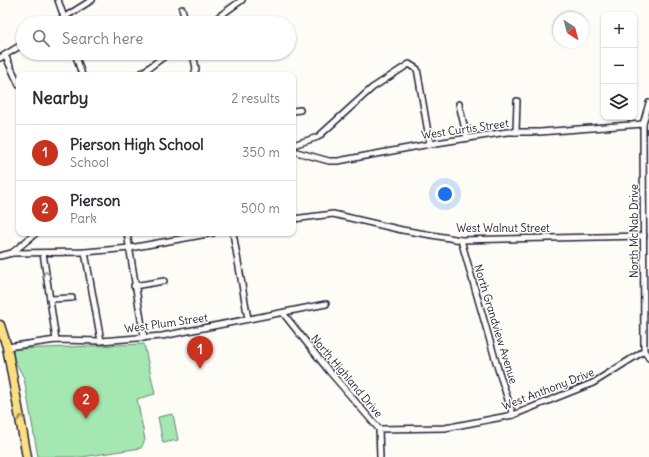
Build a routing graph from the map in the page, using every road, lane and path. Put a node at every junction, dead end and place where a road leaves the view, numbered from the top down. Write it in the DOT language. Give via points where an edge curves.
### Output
graph roads {
  1 [pos="58,0"];
  2 [pos="92,0"];
  3 [pos="242,0"];
  4 [pos="182,9"];
  5 [pos="64,16"];
  6 [pos="70,16"];
  7 [pos="184,16"];
  8 [pos="220,16"];
  9 [pos="16,48"];
  10 [pos="2,57"];
  11 [pos="77,60"];
  12 [pos="159,60"];
  13 [pos="194,60"];
  14 [pos="81,72"];
  15 [pos="142,72"];
  16 [pos="195,72"];
  17 [pos="16,80"];
  18 [pos="517,101"];
  19 [pos="649,103"];
  20 [pos="459,104"];
  21 [pos="300,110"];
  22 [pos="296,111"];
  23 [pos="643,124"];
  24 [pos="516,132"];
  25 [pos="467,138"];
  26 [pos="296,144"];
  27 [pos="430,144"];
  28 [pos="296,152"];
  29 [pos="646,154"];
  30 [pos="296,219"];
  31 [pos="32,236"];
  32 [pos="127,236"];
  33 [pos="196,236"];
  34 [pos="234,236"];
  35 [pos="644,236"];
  36 [pos="461,240"];
  37 [pos="130,248"];
  38 [pos="85,252"];
  39 [pos="12,253"];
  40 [pos="43,253"];
  41 [pos="0,256"];
  42 [pos="164,281"];
  43 [pos="134,286"];
  44 [pos="72,298"];
  45 [pos="50,299"];
  46 [pos="326,304"];
  47 [pos="283,313"];
  48 [pos="248,319"];
  49 [pos="0,326"];
  50 [pos="144,338"];
  51 [pos="56,340"];
  52 [pos="102,341"];
  53 [pos="7,347"];
  54 [pos="644,351"];
  55 [pos="649,358"];
  56 [pos="513,415"];
  57 [pos="379,429"];
  58 [pos="27,457"];
  59 [pos="380,457"];
  1 -- 5 [label="street"];
  2 -- 6 [label="street"];
  3 -- 8 [label="street"];
  4 -- 7 [label="street"];
  9 -- 10 [label="street"];
  10 -- 17 [label="street"];
  11 -- 14 [label="street"];
  12 -- 15 [label="street"];
  13 -- 16 [label="street"];
  18 -- 24 [label="street"];
  19 -- 23 [label="street, North McNab Drive"];
  20 -- 25 [label="street"];
  21 -- 22 [label="street"];
  23 -- 24 [label="street, West Curtis Street"];
  23 -- 29 [label="street, North McNab Drive"];
  24 -- 25 [label="street, West Curtis Street"];
  25 -- 27 [label="street, West Curtis Street"];
  26 -- 27 [label="street" via="318,138 372,88 405,66 413,65 418,74"];
  27 -- 28 [label="street, West Curtis Street" via="338,161"];
  29 -- 35 [label="street, North McNab Drive"];
  30 -- 36 [label="street, West Walnut Street" via="333,214"];
  31 -- 39 [label="street"];
  32 -- 37 [label="street"];
  33 -- 37 [label="street"];
  34 -- 48 [label="street"];
  35 -- 36 [label="street, West Walnut Street"];
  35 -- 54 [label="street, North McNab Drive"];
  36 -- 56 [label="street, North Grandview Avenue"];
  37 -- 38 [label="street"];
  37 -- 43 [label="street"];
  38 -- 40 [label="street"];
  38 -- 52 [label="street"];
  39 -- 40 [label="street"];
  39 -- 41 [label="street"];
  45 -- 40 [label="street, one-way"];
  42 -- 43 [label="street"];
  43 -- 50 [label="street"];
  44 -- 45 [label="street"];
  45 -- 51 [label="street"];
  46 -- 47 [label="street, West Plum Street"];
  47 -- 48 [label="street, West Plum Street"];
  47 -- 57 [label="street, North Highland Drive"];
  48 -- 50 [label="street, West Plum Street"];
  49 -- 53 [label="main road"];
  50 -- 52 [label="street, West Plum Street"];
  51 -- 52 [label="street, West Plum Street"];
  51 -- 53 [label="street, West Plum Street"];
  58 -- 53 [label="main road, one-way"];
  54 -- 55 [label="street"];
  54 -- 56 [label="street, West Anthony Drive" via="593,383"];
  56 -- 57 [label="street, West Anthony Drive" via="445,428"];
  57 -- 59 [label="street, North Highland Drive"];
}
